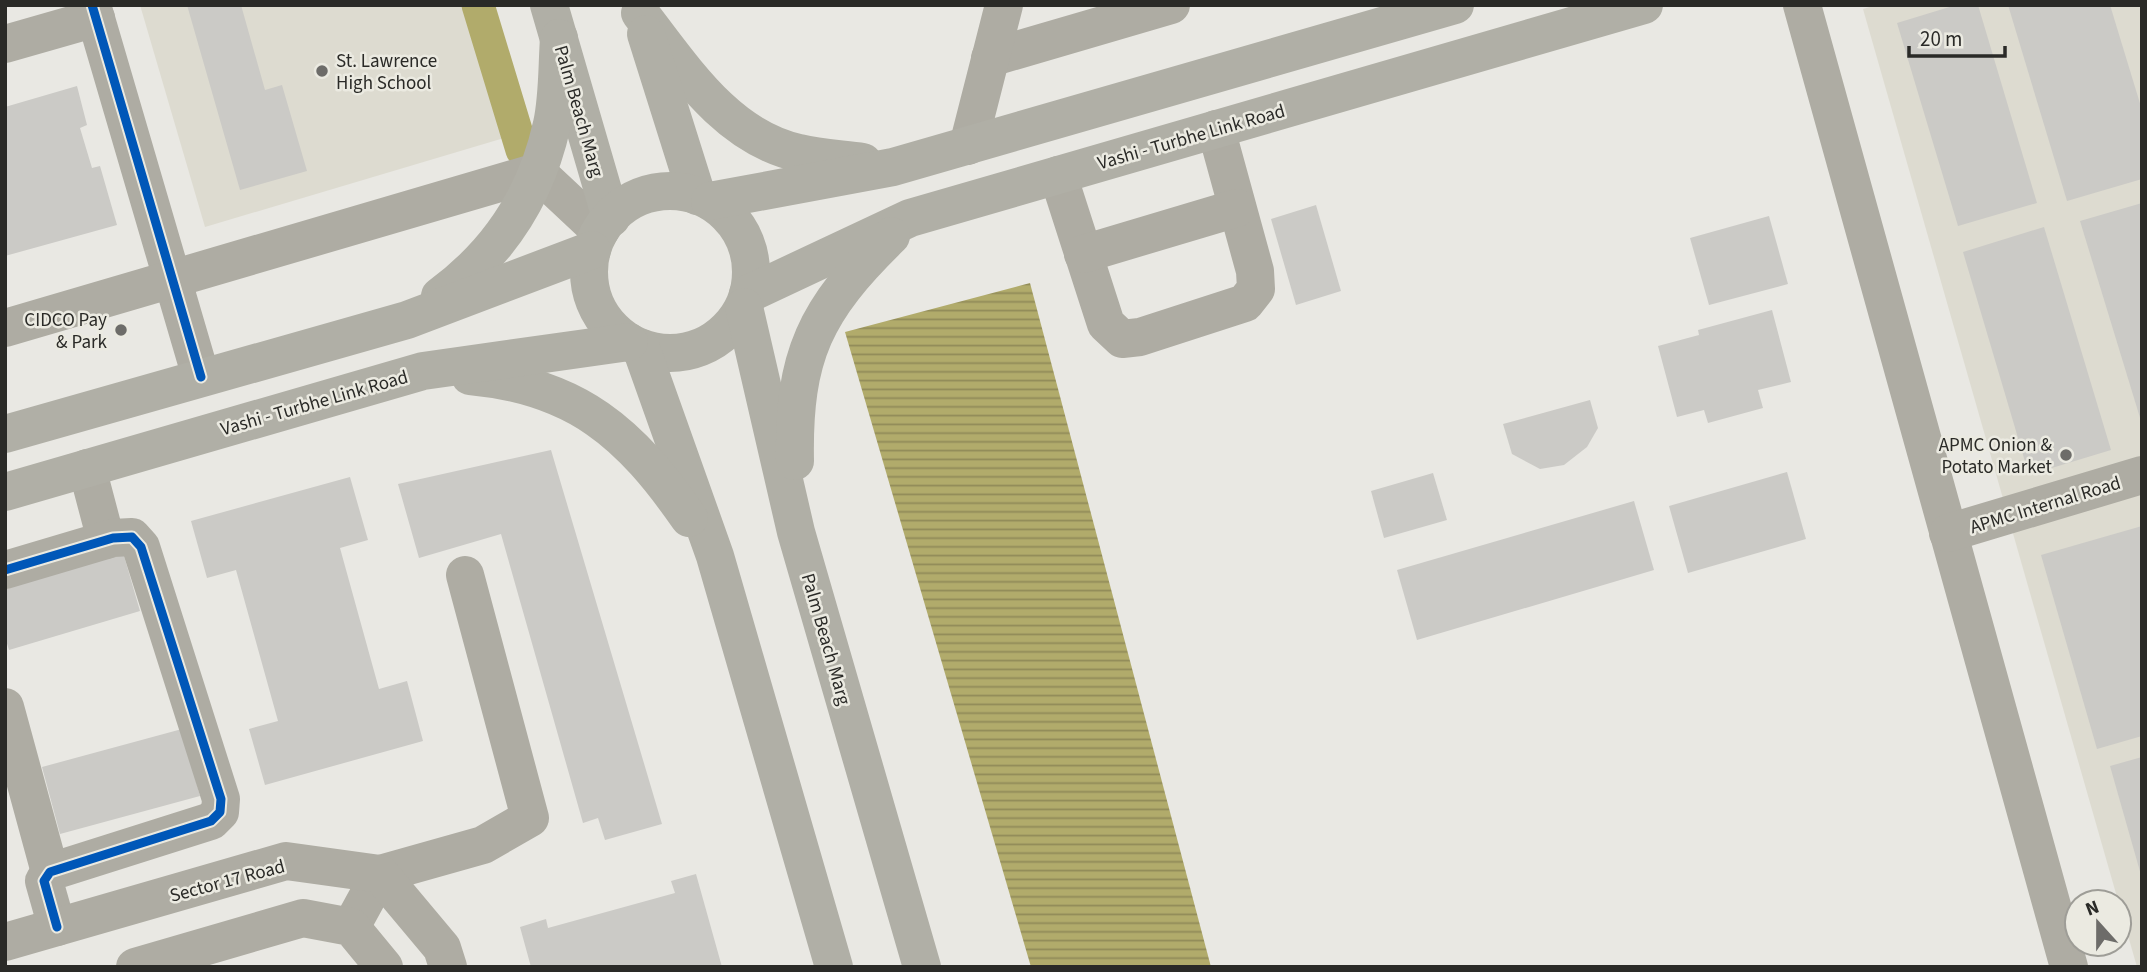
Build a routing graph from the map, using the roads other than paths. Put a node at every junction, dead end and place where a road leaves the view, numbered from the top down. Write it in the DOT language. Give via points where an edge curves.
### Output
graph roads {
  1 [pos="1004,5"];
  2 [pos="1171,5"];
  3 [pos="1455,5"];
  4 [pos="1644,5"];
  5 [pos="1802,5"];
  6 [pos="638,9"];
  7 [pos="94,12"];
  8 [pos="554,22"];
  9 [pos="5,44"];
  10 [pos="990,58"];
  11 [pos="1216,129"];
  12 [pos="968,146"];
  13 [pos="893,167"];
  14 [pos="537,172"];
  15 [pos="1058,175"];
  16 [pos="703,198"];
  17 [pos="1237,208"];
  18 [pos="909,218"];
  19 [pos="601,233"];
  20 [pos="1083,254"];
  21 [pos="173,280"];
  22 [pos="746,301"];
  23 [pos="407,320"];
  24 [pos="5,328"];
  25 [pos="635,345"];
  26 [pos="423,371"];
  27 [pos="201,377"];
  28 [pos="5,434"];
  29 [pos="87,468"];
  30 [pos="2142,475"];
  31 [pos="5,492"];
  32 [pos="796,532"];
  33 [pos="1948,533"];
  34 [pos="106,540"];
  35 [pos="715,556"];
  36 [pos="5,570"];
  37 [pos="465,575"];
  38 [pos="5,707"];
  39 [pos="50,872"];
  40 [pos="380,873"];
  41 [pos="57,927"];
  42 [pos="351,927"];
  43 [pos="8,933"];
  44 [pos="135,967"];
  45 [pos="384,967"];
  46 [pos="447,967"];
  47 [pos="834,967"];
  48 [pos="922,967"];
  49 [pos="2068,967"];
  1 -- 10 [label="street"];
  2 -- 10 [label="street"];
  3 -- 12 [label="main road"];
  4 -- 11 [label="main road, Vashi - Turbhe Link Road"];
  5 -- 33 [label="street"];
  6 -- 13 [label="main road" via="690,78 737,126 796,153"];
  6 -- 16 [label="main road"];
  7 -- 9 [label="street"];
  7 -- 21 [label="street"];
  8 -- 14 [label="main road" via="553,123"];
  8 -- 19 [label="main road, Palm Beach Marg"];
  10 -- 12 [label="street"];
  11 -- 15 [label="main road, Vashi - Turbhe Link Road"];
  11 -- 17 [label="street"];
  12 -- 13 [label="main road"];
  13 -- 16 [label="main road"];
  14 -- 19 [label="street"];
  14 -- 21 [label="street"];
  14 -- 23 [label="main road" via="513,225 471,273"];
  15 -- 18 [label="main road, Vashi - Turbhe Link Road"];
  15 -- 20 [label="street"];
  16 -- 19 [label="main road" via="667,191 653,194 626,205"];
  16 -- 22 [label="main road" via="731,218 746,241 751,268"];
  17 -- 20 [label="street"];
  17 -- 20 [label="street" via="1255,271 1256,289 1251,296 1245,303 1140,337 1122,339 1106,324"];
  18 -- 22 [label="main road, Vashi - Turbhe Link Road"];
  18 -- 32 [label="main road" via="860,266 827,309 803,359 794,410"];
  19 -- 23 [label="main road"];
  19 -- 25 [label="main road" via="589,276 595,303 609,325"];
  21 -- 24 [label="street"];
  21 -- 27 [label="street"];
  22 -- 25 [label="main road" via="728,329 706,345 667,353"];
  22 -- 32 [label="main road, Palm Beach Marg"];
  23 -- 27 [label="main road"];
  25 -- 26 [label="main road, Vashi - Turbhe Link Road"];
  25 -- 35 [label="main road"];
  26 -- 29 [label="main road, Vashi - Turbhe Link Road"];
  26 -- 35 [label="main road" via="491,378 538,389 585,408 662,480"];
  27 -- 28 [label="main road"];
  29 -- 31 [label="main road, Vashi - Turbhe Link Road"];
  29 -- 34 [label="street"];
  30 -- 33 [label="street, APMC Internal Road"];
  32 -- 48 [label="main road, Palm Beach Marg"];
  33 -- 49 [label="street"];
  34 -- 36 [label="street"];
  34 -- 39 [label="street" via="132,537 141,547 221,799 219,811 211,821"];
  35 -- 47 [label="main road"];
  37 -- 40 [label="street" via="530,818 483,845"];
  38 -- 39 [label="street"];
  39 -- 41 [label="street" via="44,881"];
  40 -- 41 [label="street, Sector 17 Road" via="286,861"];
  40 -- 42 [label="street"];
  40 -- 46 [label="street" via="442,948"];
  41 -- 43 [label="street, Sector 17 Road"];
  42 -- 44 [label="street" via="303,918"];
  42 -- 45 [label="street"];
}
